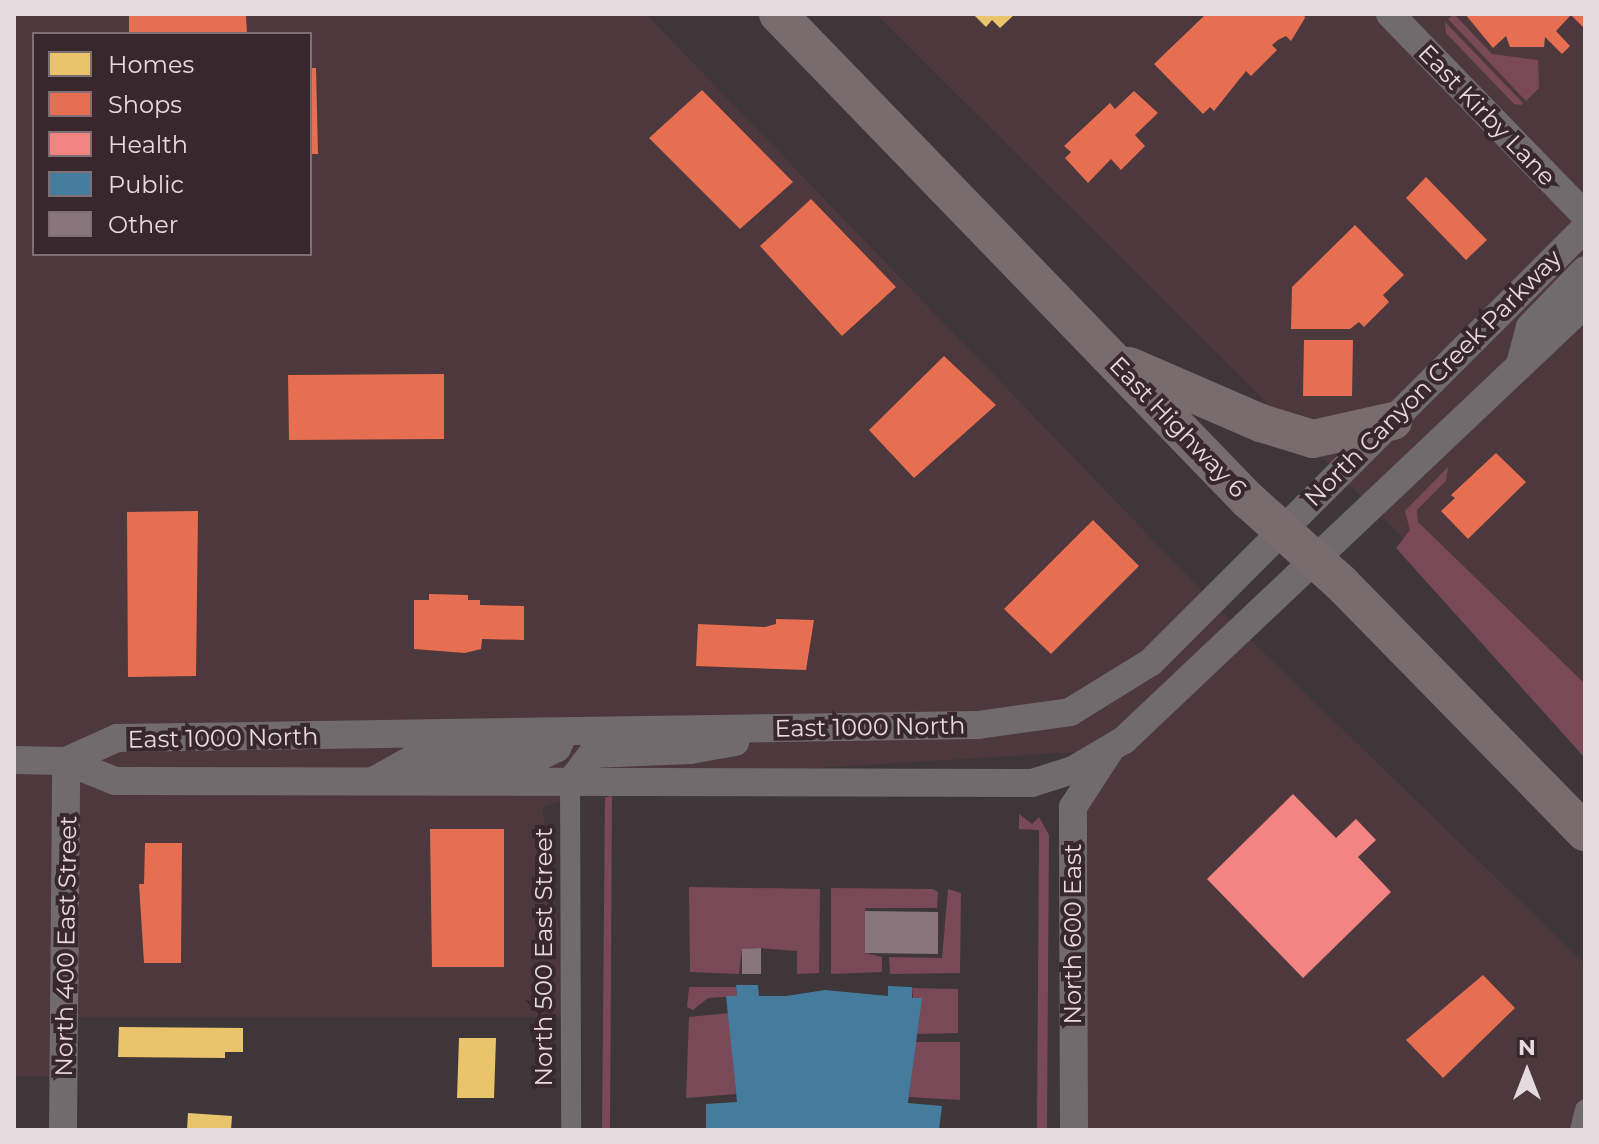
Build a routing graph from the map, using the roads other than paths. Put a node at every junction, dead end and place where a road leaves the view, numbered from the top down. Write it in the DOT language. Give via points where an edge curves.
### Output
graph roads {
  1 [pos="778,14"];
  2 [pos="1390,14"];
  3 [pos="1585,215"];
  4 [pos="1585,228"];
  5 [pos="1585,270"];
  6 [pos="1585,304"];
  7 [pos="1116,360"];
  8 [pos="1520,365"];
  9 [pos="1393,421"];
  10 [pos="1280,528"];
  11 [pos="1317,562"];
  12 [pos="765,729"];
  13 [pos="564,733"];
  14 [pos="1111,750"];
  15 [pos="14,760"];
  16 [pos="66,761"];
  17 [pos="374,781"];
  18 [pos="570,783"];
  19 [pos="1032,783"];
  20 [pos="1073,807"];
  21 [pos="1585,832"];
  22 [pos="1585,1110"];
  23 [pos="63,1130"];
  24 [pos="571,1130"];
  25 [pos="1074,1130"];
  26 [pos="1580,1130"];
  1 -- 7 [label="highway, East Highway 6"];
  2 -- 3 [label="main road, East Kirby Lane"];
  4 -- 9 [label="main road, North Canyon Creek Parkway"];
  5 -- 8 [label="main road" via="1530,327"];
  6 -- 8 [label="main road, North Canyon Creek Parkway"];
  7 -- 9 [label="highway" via="1261,423 1313,439"];
  7 -- 10 [label="highway, East Highway 6"];
  8 -- 11 [label="main road, North Canyon Creek Parkway"];
  9 -- 10 [label="main road, North Canyon Creek Parkway"];
  10 -- 11 [label="highway, East Highway 6"];
  10 -- 12 [label="main road, East 1000 North" via="1151,662 1070,712 978,725"];
  11 -- 14 [label="main road, East 1000 North" via="1251,614"];
  11 -- 21 [label="highway, East Highway 6"];
  12 -- 13 [label="main road, East 1000 North"];
  12 -- 18 [label="main road" via="742,740 690,750 592,754"];
  13 -- 16 [label="main road, East 1000 North" via="117,738"];
  13 -- 17 [label="main road" via="557,748 539,757 411,760"];
  14 -- 19 [label="main road, East 1000 North"];
  14 -- 20 [label="main road"];
  15 -- 16 [label="main road"];
  16 -- 17 [label="main road, East 1000 North" via="115,781"];
  16 -- 23 [label="main road, North 400 East Street"];
  17 -- 18 [label="main road, East 1000 North"];
  18 -- 19 [label="main road, East 1000 North"];
  18 -- 24 [label="street, North 500 East Street"];
  19 -- 20 [label="main road"];
  20 -- 25 [label="main road, North 600 East"];
  22 -- 26 [label="street"];
}
